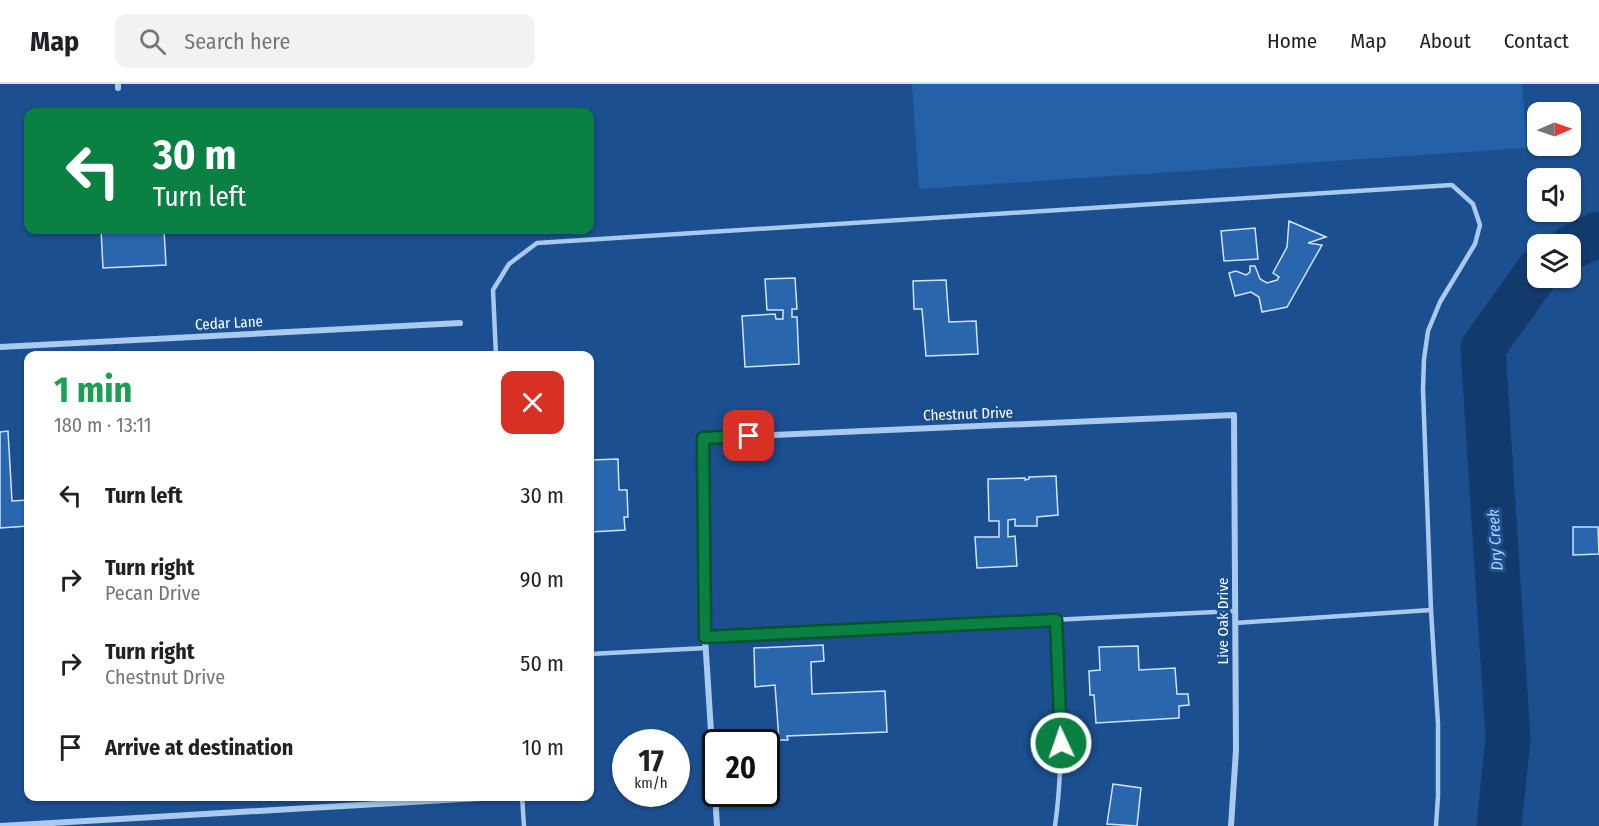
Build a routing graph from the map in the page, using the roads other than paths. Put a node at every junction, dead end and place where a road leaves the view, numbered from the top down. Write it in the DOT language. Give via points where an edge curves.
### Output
graph roads {
  1 [pos="460,323"];
  2 [pos="0,347"];
  3 [pos="496,351"];
  4 [pos="1234,415"];
  5 [pos="1431,610"];
  6 [pos="1235,611"];
  7 [pos="1056,620"];
  8 [pos="1235,623"];
  9 [pos="705,637"];
  10 [pos="706,648"];
  11 [pos="594,654"];
  12 [pos="429,801"];
  13 [pos="522,801"];
  14 [pos="0,826"];
  15 [pos="524,826"];
  16 [pos="717,826"];
  17 [pos="1055,826"];
  18 [pos="1231,826"];
  19 [pos="1436,826"];
  1 -- 2 [label="street, Cedar Lane"];
  3 -- 5 [label="lane" via="493,290 510,264 537,243 1452,185 1473,204 1480,225 1475,244 1440,302 1428,331 1424,359"];
  4 -- 6 [label="street, Live Oak Drive"];
  4 -- 9 [label="street, Chestnut Drive" via="703,438"];
  5 -- 8 [label="lane"];
  5 -- 19 [label="lane" via="1438,724"];
  6 -- 7 [label="lane"];
  6 -- 8 [label="street, Live Oak Drive"];
  7 -- 9 [label="lane"];
  7 -- 17 [label="lane" via="1061,743"];
  8 -- 18 [label="street, Live Oak Drive" via="1236,750"];
  9 -- 10 [label="street"];
  10 -- 11 [label="lane"];
  10 -- 16 [label="street"];
  12 -- 14 [label="street"];
  13 -- 15 [label="lane"];
}
